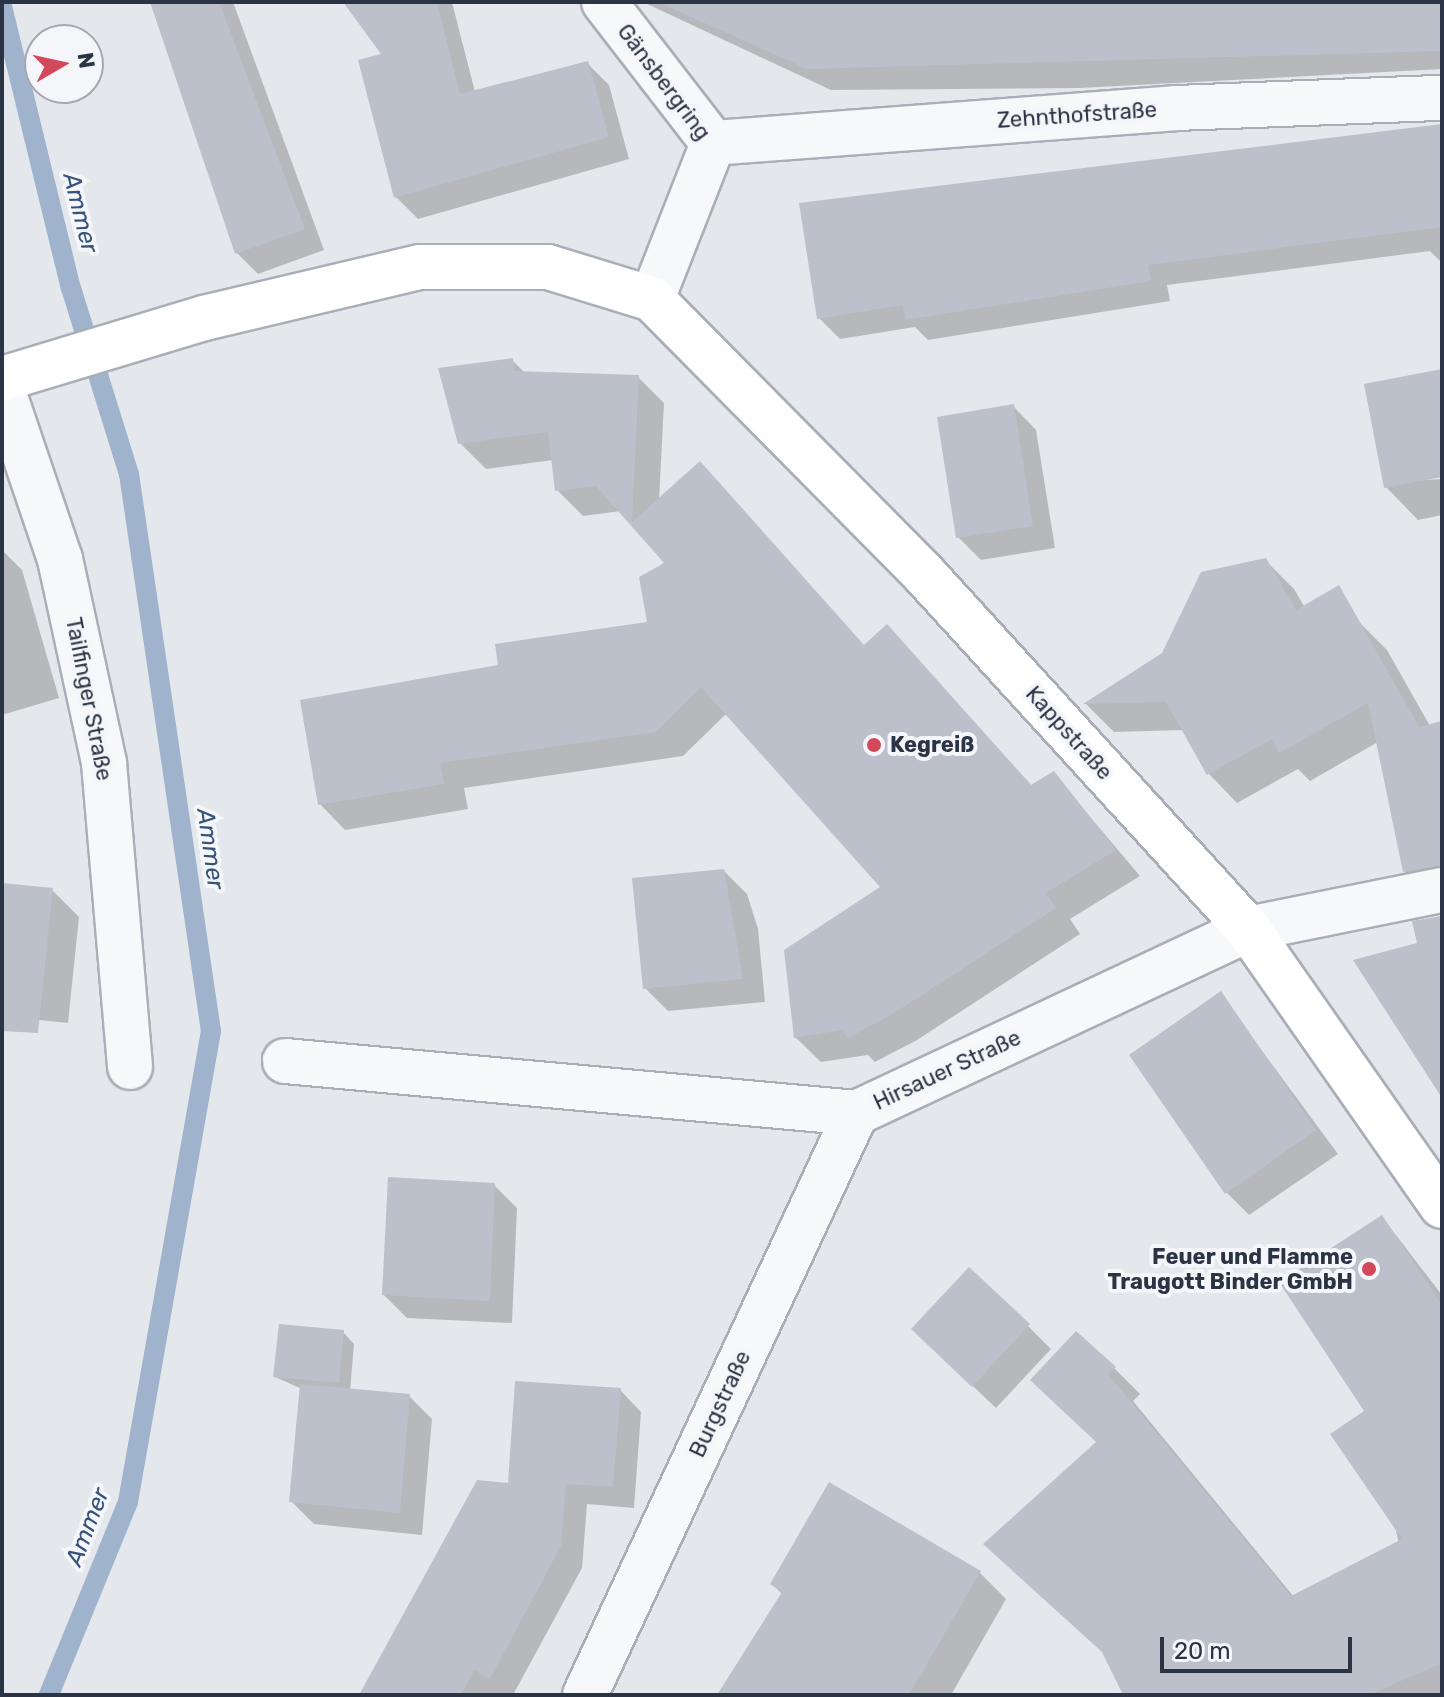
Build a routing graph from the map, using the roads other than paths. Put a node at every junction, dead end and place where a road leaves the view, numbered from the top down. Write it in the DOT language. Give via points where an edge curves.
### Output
graph roads {
  1 [pos="604,2"];
  2 [pos="1442,98"];
  3 [pos="713,143"];
  4 [pos="652,299"];
  5 [pos="12,378"];
  6 [pos="1442,890"];
  7 [pos="1248,929"];
  8 [pos="285,1061"];
  9 [pos="130,1067"];
  10 [pos="856,1113"];
  11 [pos="1442,1206"];
  12 [pos="585,1695"];
  1 -- 3 [label="street, Gänsbergring"];
  2 -- 3 [label="street, Zehnthofstraße" via="1176,108"];
  3 -- 4 [label="street, Gänsbergring"];
  4 -- 5 [label="street, Tailfinger Straße" via="548,267 420,267 166,329"];
  4 -- 7 [label="street, Kappstraße" via="924,574"];
  5 -- 9 [label="street, Tailfinger Straße" via="60,559 104,763"];
  6 -- 7 [label="street, Hirsauer Straße"];
  7 -- 10 [label="street, Hirsauer Straße"];
  7 -- 11 [label="street, Kappstraße"];
  8 -- 10 [label="street, Hirsauer Straße"];
  10 -- 12 [label="street, Burgstraße"];
}
